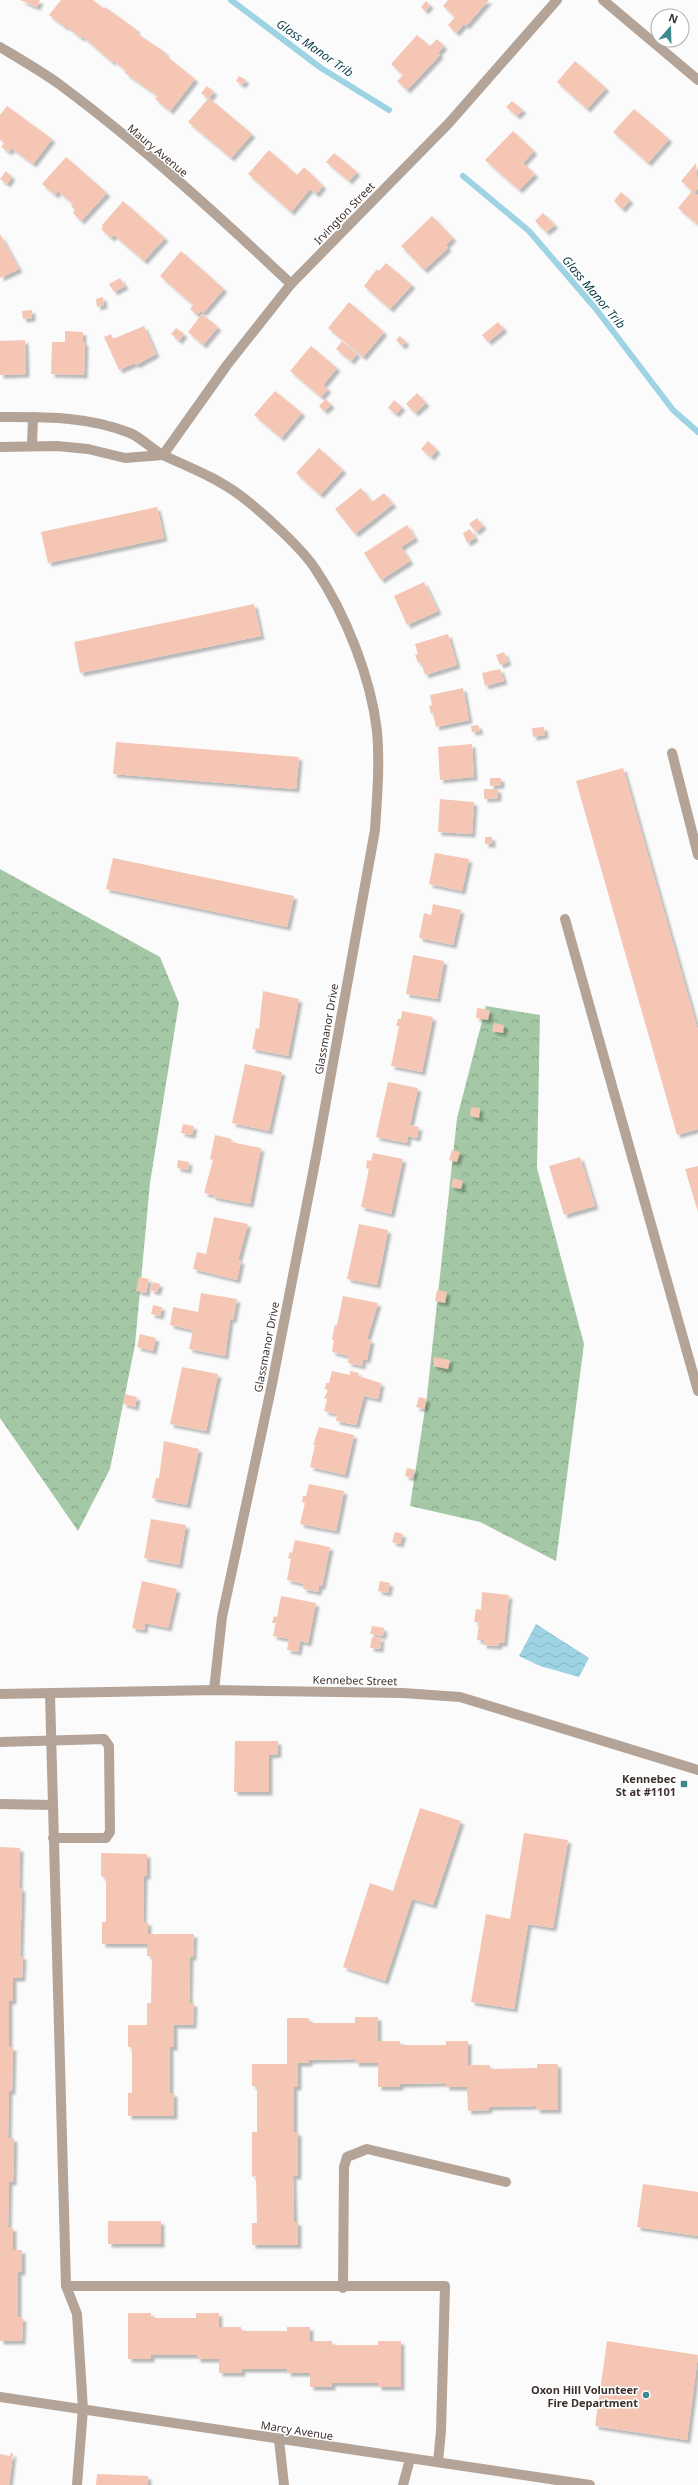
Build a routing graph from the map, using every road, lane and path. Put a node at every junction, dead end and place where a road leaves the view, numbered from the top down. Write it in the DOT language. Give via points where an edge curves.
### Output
graph roads {
  1 [pos="557,0"];
  2 [pos="603,0"];
  3 [pos="0,47"];
  4 [pos="698,80"];
  5 [pos="292,284"];
  6 [pos="0,417"];
  7 [pos="33,417"];
  8 [pos="32,445"];
  9 [pos="0,447"];
  10 [pos="163,455"];
  11 [pos="672,754"];
  12 [pos="698,855"];
  13 [pos="565,919"];
  14 [pos="698,1391"];
  15 [pos="214,1690"];
  16 [pos="0,1694"];
  17 [pos="50,1694"];
  18 [pos="51,1740"];
  19 [pos="0,1742"];
  20 [pos="698,1770"];
  21 [pos="1,1804"];
  22 [pos="52,1806"];
  23 [pos="54,1838"];
  24 [pos="506,2182"];
  25 [pos="66,2286"];
  26 [pos="343,2288"];
  27 [pos="0,2397"];
  28 [pos="83,2409"];
  29 [pos="279,2440"];
  30 [pos="410,2459"];
  31 [pos="438,2462"];
  32 [pos="77,2485"];
  33 [pos="284,2485"];
  34 [pos="403,2485"];
  35 [pos="590,2485"];
  1 -- 5 [label="street, Irvington Street" via="449,123"];
  2 -- 4 [label="street"];
  3 -- 5 [label="street, Maury Avenue" via="58,84 126,138 206,205"];
  5 -- 10 [label="street, Irvington Street" via="227,365"];
  6 -- 7 [label="street"];
  7 -- 8 [label="street"];
  7 -- 10 [label="street" via="90,422 131,433"];
  8 -- 9 [label="street"];
  8 -- 10 [label="street" via="88,449 125,458"];
  10 -- 15 [label="street, Glassmanor Drive" via="197,469 241,496 316,568 336,604 365,673 376,731 378,791 375,830 275,1368 222,1617"];
  11 -- 12 [label="street"];
  13 -- 14 [label="street"];
  15 -- 17 [label="street, Kennebec Street"];
  15 -- 20 [label="street, Kennebec Street" via="403,1693 460,1697"];
  16 -- 17 [label="street, Kennebec Street"];
  17 -- 18 [label="street"];
  18 -- 19 [label="street"];
  18 -- 22 [label="street"];
  18 -- 23 [label="street" via="104,1739 109,1746 110,1832 106,1838"];
  21 -- 22 [label="street"];
  22 -- 23 [label="street"];
  23 -- 25 [label="street"];
  24 -- 26 [label="street" via="367,2149 347,2157 344,2167"];
  25 -- 26 [label="street"];
  25 -- 28 [label="street" via="77,2314"];
  26 -- 31 [label="street" via="445,2286"];
  27 -- 28 [label="street, Marcy Avenue"];
  28 -- 29 [label="street, Marcy Avenue"];
  28 -- 32 [label="street"];
  29 -- 30 [label="street, Marcy Avenue"];
  29 -- 33 [label="street"];
  30 -- 31 [label="street, Marcy Avenue"];
  30 -- 34 [label="street"];
  31 -- 35 [label="street, Marcy Avenue"];
}
